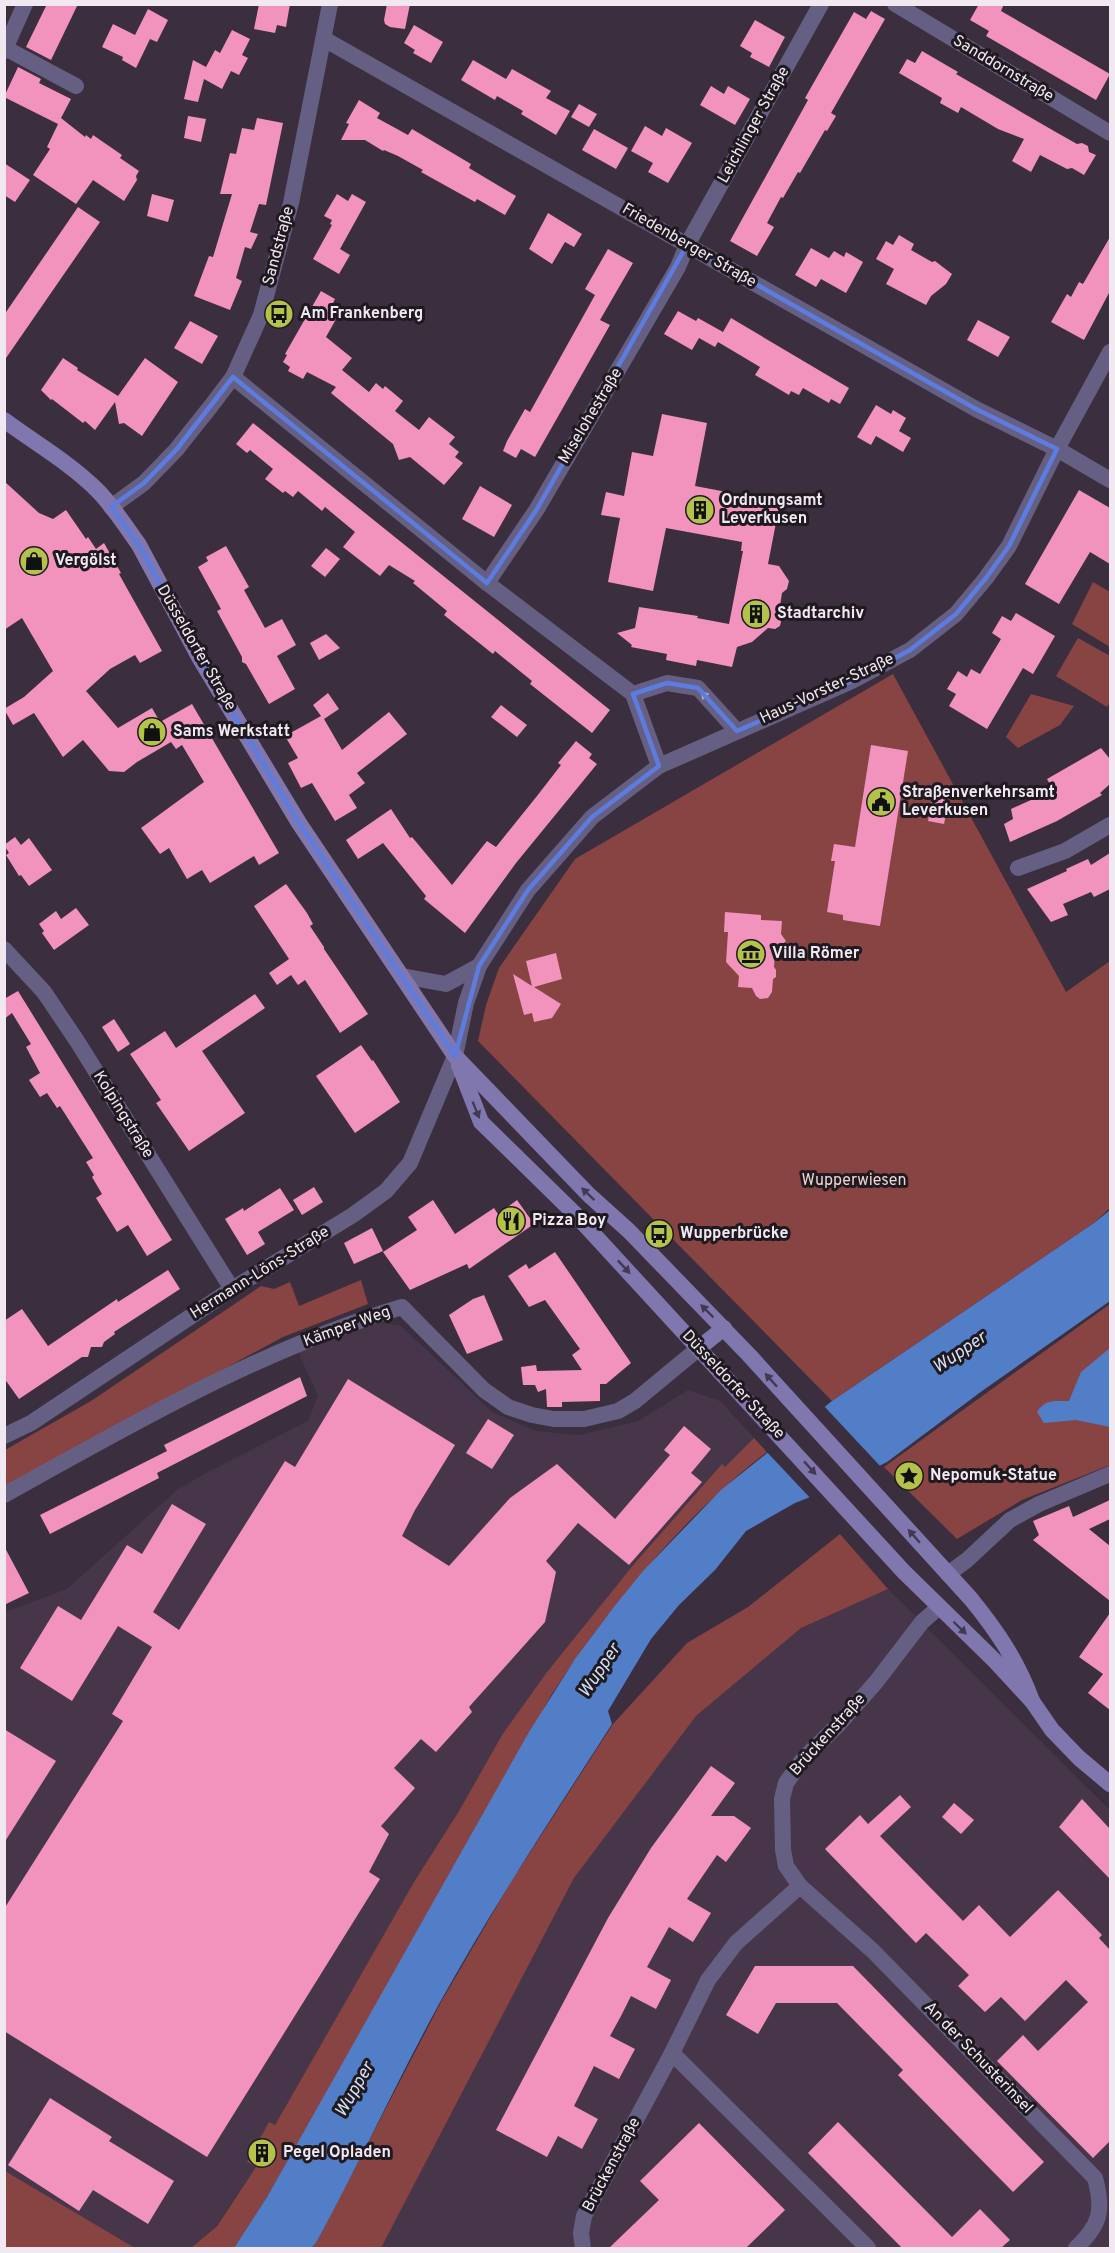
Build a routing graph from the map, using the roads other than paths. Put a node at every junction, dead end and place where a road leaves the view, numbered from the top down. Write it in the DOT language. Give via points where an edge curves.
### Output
graph roads {
  1 [pos="24,4"];
  2 [pos="330,4"];
  3 [pos="821,4"];
  4 [pos="895,4"];
  5 [pos="324,39"];
  6 [pos="6,50"];
  7 [pos="76,86"];
  8 [pos="1110,133"];
  9 [pos="687,245"];
  10 [pos="1110,352"];
  11 [pos="233,377"];
  12 [pos="4,420"];
  13 [pos="1057,449"];
  14 [pos="1110,480"];
  15 [pos="111,507"];
  16 [pos="487,583"];
  17 [pos="633,694"];
  18 [pos="737,731"];
  19 [pos="659,766"];
  20 [pos="1110,825"];
  21 [pos="1018,868"];
  22 [pos="6,953"];
  23 [pos="480,966"];
  24 [pos="402,976"];
  25 [pos="455,1056"];
  26 [pos="232,1289"];
  27 [pos="724,1328"];
  28 [pos="699,1348"];
  29 [pos="4,1437"];
  30 [pos="1110,1474"];
  31 [pos="4,1495"];
  32 [pos="948,1574"];
  33 [pos="939,1607"];
  34 [pos="1032,1701"];
  35 [pos="1110,1784"];
  36 [pos="800,1886"];
  37 [pos="672,2053"];
  38 [pos="583,2248"];
  39 [pos="868,2248"];
  40 [pos="1076,2248"];
  1 -- 6 [label="street"];
  2 -- 5 [label="street, Sandstraße"];
  3 -- 9 [label="street, Leichlinger Straße"];
  4 -- 8 [label="street, Sanddornstraße"];
  5 -- 9 [label="street, Friedenberger Straße"];
  5 -- 11 [label="street, Sandstraße" via="291,203 261,315"];
  6 -- 7 [label="street"];
  9 -- 13 [label="street, Friedenberger Straße" via="976,409"];
  9 -- 16 [label="street, Miselohestraße" via="678,267 537,509"];
  10 -- 13 [label="street, Haus-Vorster-Straße"];
  11 -- 15 [label="street, Sandstraße" via="176,450 144,483"];
  11 -- 16 [label="street"];
  12 -- 15 [label="main road, Düsseldorfer Straße" via="83,477"];
  13 -- 14 [label="street, Friedenberger Straße"];
  13 -- 18 [label="street, Haus-Vorster-Straße" via="1009,546 956,614 910,650 852,681"];
  15 -- 24 [label="main road, Düsseldorfer Straße" via="139,545 199,657 299,823"];
  16 -- 17 [label="street"];
  18 -- 17 [label="street, one-way" via="698,688 667,682"];
  17 -- 19 [label="street"];
  18 -- 19 [label="street, Haus-Vorster-Straße"];
  19 -- 23 [label="street, Haus-Vorster-Straße" via="592,818 528,891"];
  20 -- 21 [label="street" via="1065,851"];
  22 -- 26 [label="street, Kolpingstraße" via="44,992 77,1041"];
  23 -- 24 [label="street, Haus-Vorster-Straße" via="446,984"];
  23 -- 25 [label="street, Haus-Vorster-Straße" via="466,1003"];
  24 -- 25 [label="main road, Düsseldorfer Straße"];
  25 -- 26 [label="street, Hermann-Löns-Straße" via="410,1162 386,1191"];
  27 -- 25 [label="main road, Düsseldorfer Straße, one-way"];
  25 -- 28 [label="main road, Düsseldorfer Straße, one-way" via="481,1122 575,1214"];
  26 -- 29 [label="street, Hermann-Löns-Straße"];
  27 -- 28 [label="main road"];
  32 -- 27 [label="main road, Düsseldorfer Straße, one-way"];
  28 -- 31 [label="street, Kämper Weg" via="618,1411 584,1419 554,1419 508,1407 484,1390 402,1307 359,1320 266,1359 145,1417"];
  28 -- 33 [label="main road, Düsseldorfer Straße, one-way"];
  30 -- 32 [label="street" via="1010,1520"];
  32 -- 34 [label="main road, Düsseldorfer Straße" via="997,1631 1015,1660"];
  33 -- 34 [label="main road, Düsseldorfer Straße, one-way"];
  33 -- 36 [label="street, Brückenstraße" via="786,1782 783,1850 786,1866"];
  34 -- 35 [label="main road, Düsseldorfer Straße" via="1052,1730"];
  36 -- 37 [label="street, Brückenstraße" via="736,1943 708,1980"];
  36 -- 40 [label="street, An der Schusterinsel" via="873,1951 1095,2178 1101,2198 1098,2221"];
  37 -- 38 [label="street, Brückenstraße" via="584,2216 580,2233"];
  37 -- 39 [label="street"];
}
